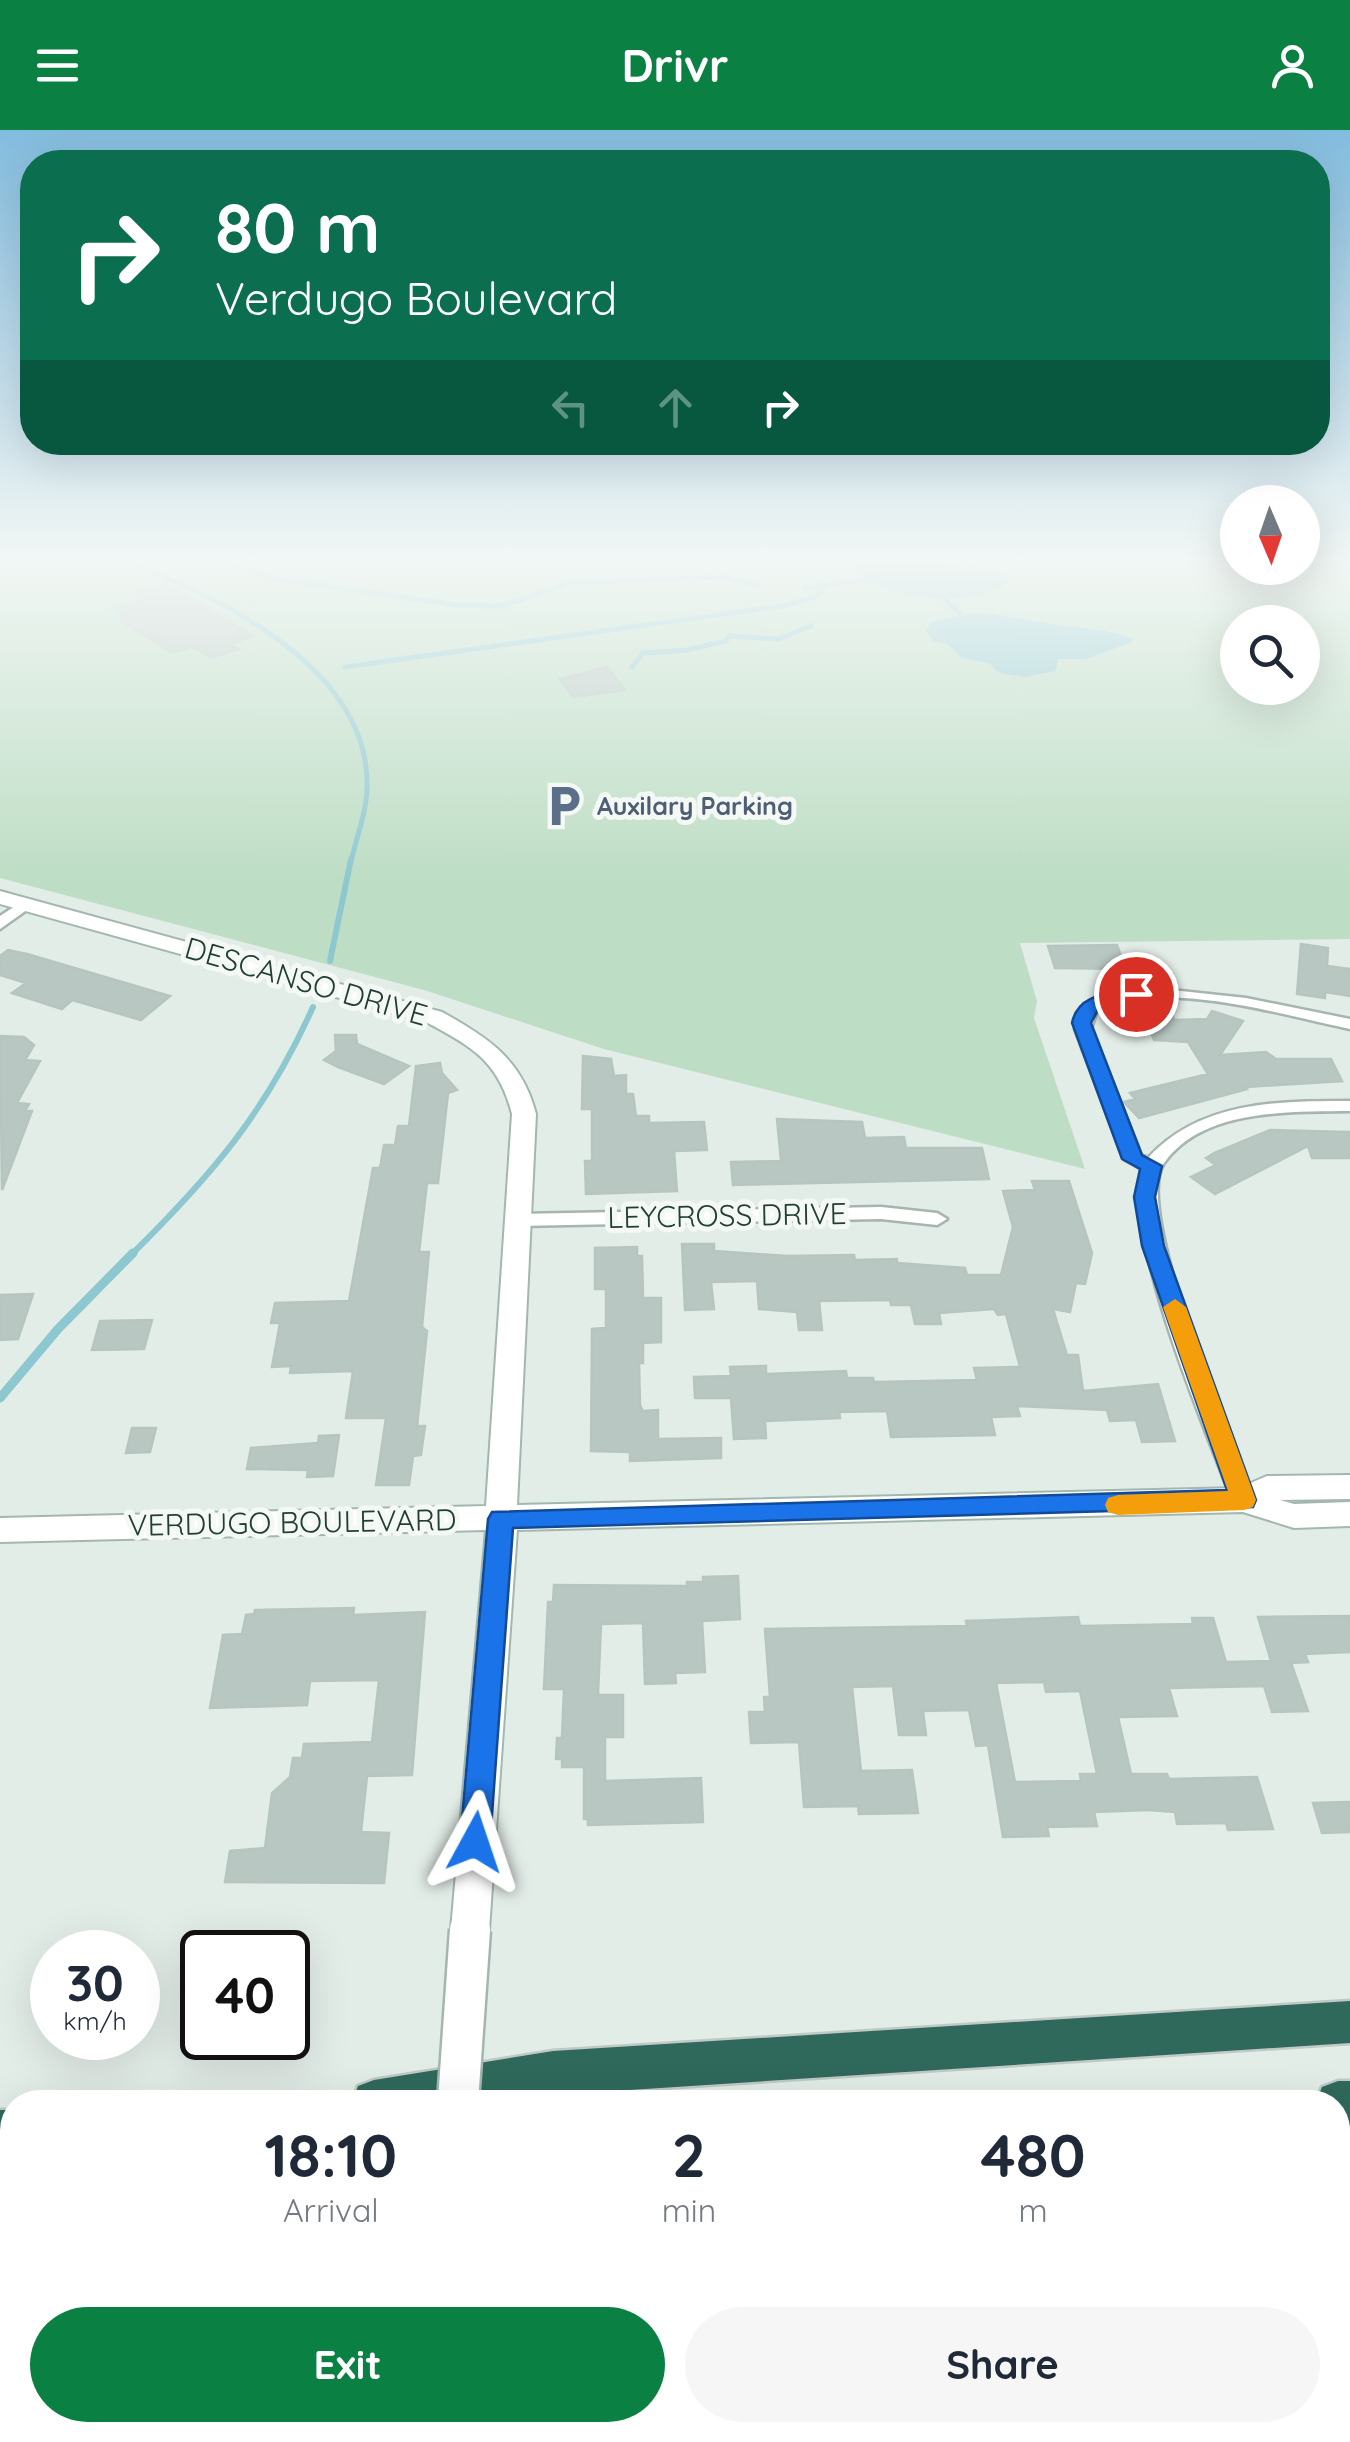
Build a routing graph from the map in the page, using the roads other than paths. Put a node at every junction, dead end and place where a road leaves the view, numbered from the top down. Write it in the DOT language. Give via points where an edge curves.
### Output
graph roads {
  1 [pos="13,900"];
  2 [pos="0,924"];
  3 [pos="1350,1024"];
  4 [pos="1350,1106"];
  5 [pos="1152,1166"];
  6 [pos="937,1219"];
  7 [pos="517,1220"];
  8 [pos="1350,1486"];
  9 [pos="1244,1500"];
  10 [pos="1350,1514"];
  11 [pos="501,1519"];
  12 [pos="0,1530"];
  13 [pos="1350,2022"];
  14 [pos="451,2090"];
  15 [pos="459,2090"];
  1 -- 2 [label="street"];
  1 -- 7 [label="street, DESCANSO DRIVE" via="434,1017 491,1050 519,1086 524,1114"];
  3 -- 5 [label="street" via="1191,994 1114,996 1089,1006 1083,1029 1133,1159"];
  4 -- 5 [label="street" via="1266,1108 1224,1119 1192,1132"];
  5 -- 9 [label="street" via="1144,1197 1153,1246"];
  6 -- 7 [label="street, LEYCROSS DRIVE" via="881,1213"];
  7 -- 11 [label="street, DESCANSO DRIVE"];
  8 -- 9 [label="street, VERDUGO BOULEVARD" via="1267,1488"];
  9 -- 10 [label="street, VERDUGO BOULEVARD" via="1294,1516"];
  9 -- 11 [label="street, VERDUGO BOULEVARD"];
  11 -- 12 [label="street, VERDUGO BOULEVARD"];
  11 -- 15 [label="street, DESCANSO DRIVE, bridge"];
  13 -- 14 [label="highway" via="553,2074"];
}
